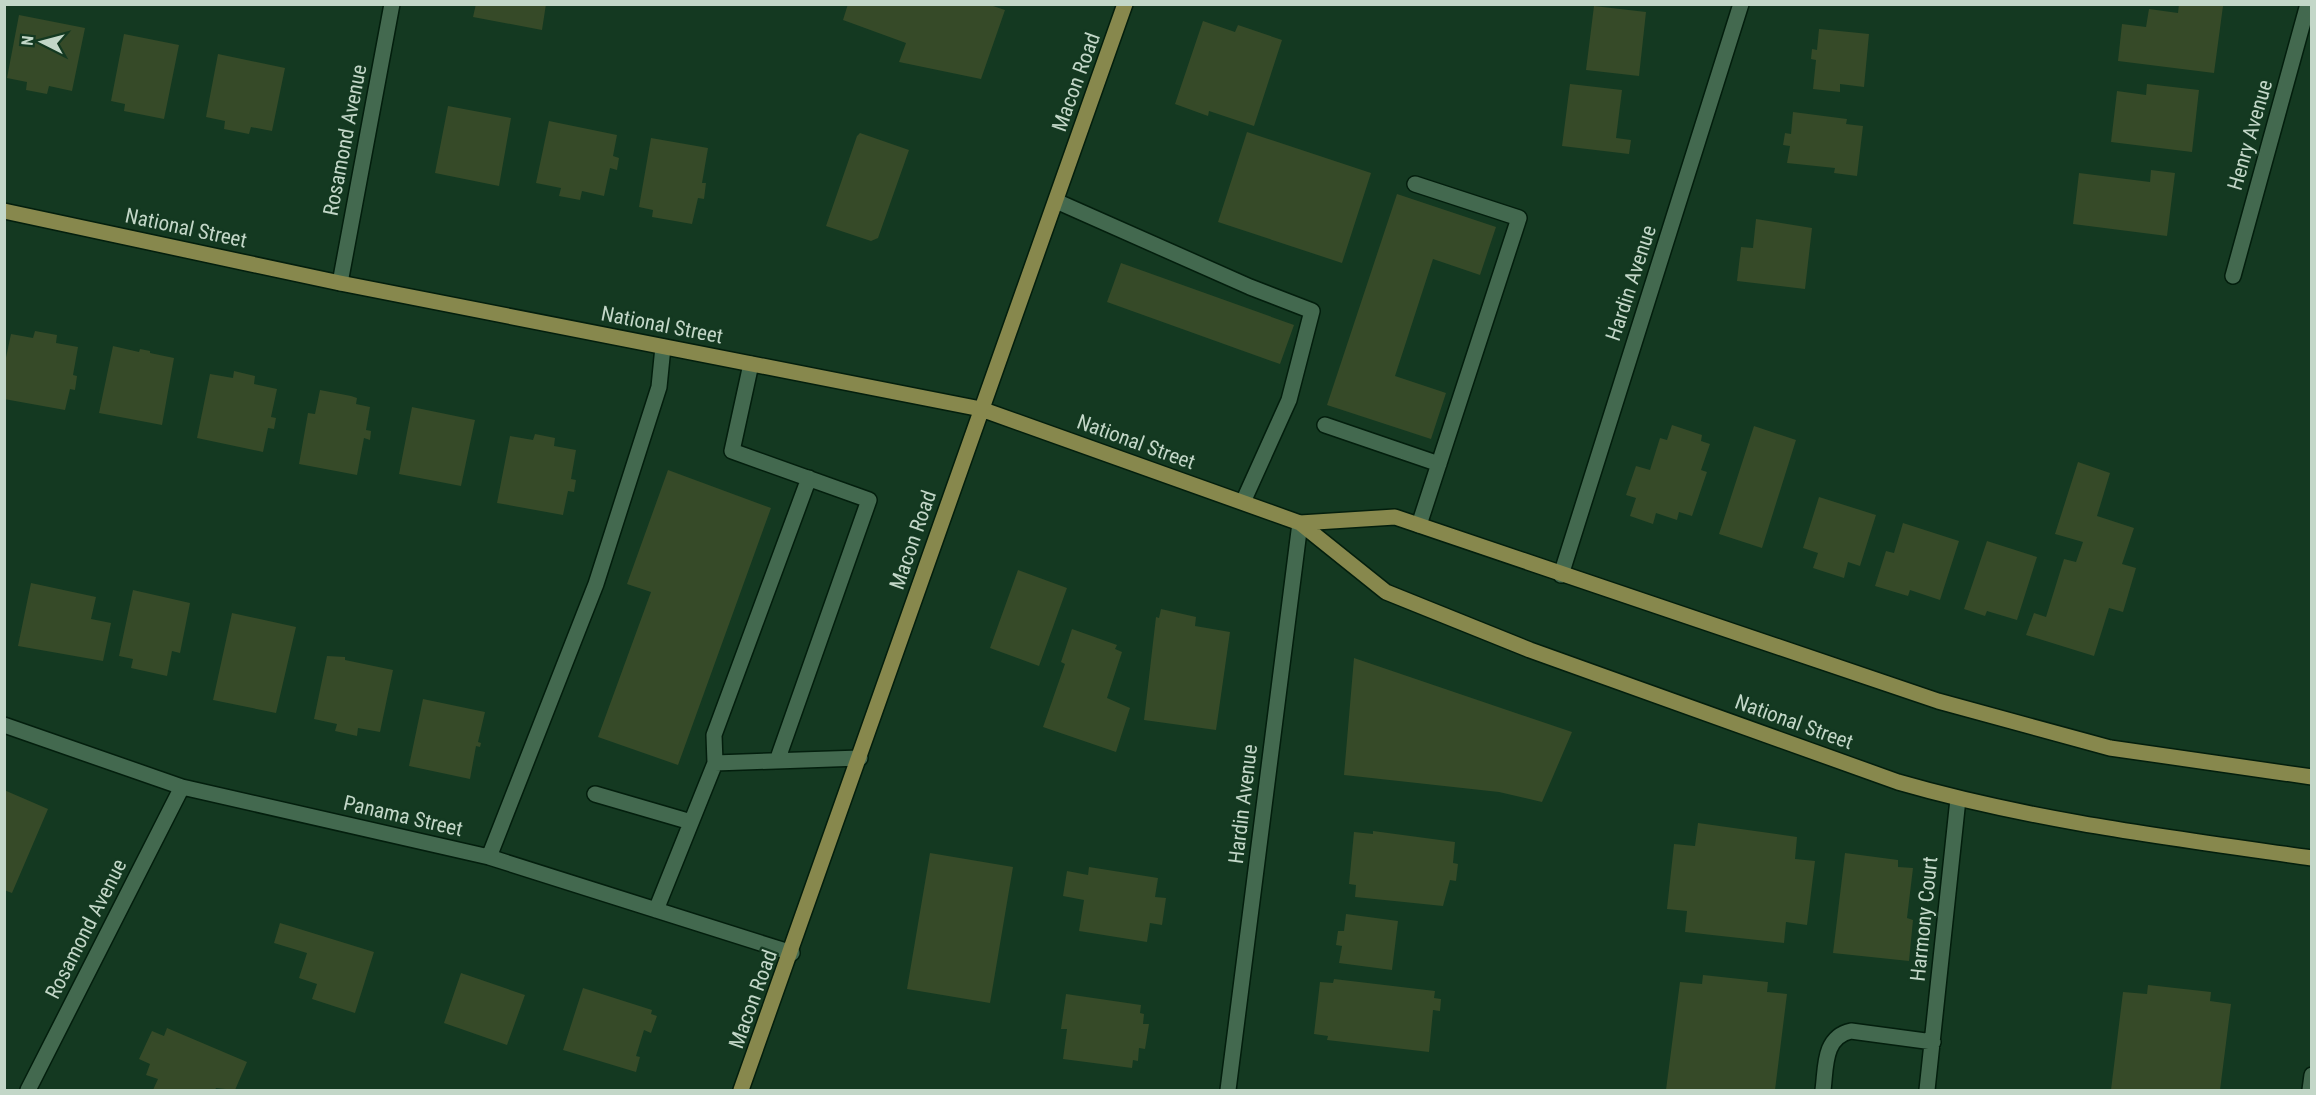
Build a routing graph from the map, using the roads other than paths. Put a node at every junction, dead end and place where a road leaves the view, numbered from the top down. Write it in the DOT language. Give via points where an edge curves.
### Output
graph roads {
  1 [pos="392,4"];
  2 [pos="1125,4"];
  3 [pos="1741,4"];
  4 [pos="2308,4"];
  5 [pos="1415,184"];
  6 [pos="1056,201"];
  7 [pos="4,211"];
  8 [pos="2233,276"];
  9 [pos="339,283"];
  10 [pos="663,347"];
  11 [pos="751,364"];
  12 [pos="981,408"];
  13 [pos="1325,425"];
  14 [pos="1439,464"];
  15 [pos="809,478"];
  16 [pos="1243,502"];
  17 [pos="1300,523"];
  18 [pos="1419,525"];
  19 [pos="1561,575"];
  20 [pos="4,725"];
  21 [pos="860,758"];
  22 [pos="777,761"];
  23 [pos="715,763"];
  24 [pos="2312,777"];
  25 [pos="182,787"];
  26 [pos="595,794"];
  27 [pos="1958,799"];
  28 [pos="691,822"];
  29 [pos="489,857"];
  30 [pos="2312,858"];
  31 [pos="656,910"];
  32 [pos="792,953"];
  33 [pos="1933,1042"];
  34 [pos="2312,1075"];
  35 [pos="28,1090"];
  36 [pos="741,1090"];
  37 [pos="1228,1090"];
  38 [pos="1823,1090"];
  39 [pos="1927,1090"];
  40 [pos="2310,1090"];
  1 -- 9 [label="street, Rosamond Avenue"];
  2 -- 6 [label="main road, Macon Road"];
  3 -- 19 [label="street, Hardin Avenue"];
  4 -- 8 [label="street, Henry Avenue"];
  5 -- 14 [label="street" via="1519,219"];
  6 -- 12 [label="main road, Macon Road"];
  6 -- 16 [label="street" via="1312,311 1289,400"];
  7 -- 9 [label="main road, National Street"];
  9 -- 10 [label="main road, National Street"];
  10 -- 11 [label="main road, National Street"];
  10 -- 29 [label="street" via="658,387 596,584"];
  11 -- 12 [label="main road, National Street"];
  11 -- 15 [label="street" via="732,451"];
  12 -- 16 [label="main road, National Street"];
  12 -- 21 [label="main road, Macon Road"];
  13 -- 14 [label="street"];
  14 -- 18 [label="street"];
  15 -- 22 [label="street" via="869,500"];
  15 -- 23 [label="street" via="714,735"];
  16 -- 17 [label="main road, National Street"];
  17 -- 18 [label="main road, National Street" via="1395,517"];
  17 -- 27 [label="main road, National Street" via="1386,592 1553,658 1898,782"];
  17 -- 37 [label="street, Hardin Avenue"];
  18 -- 19 [label="main road, National Street"];
  19 -- 24 [label="main road, National Street" via="1938,701 2110,748"];
  20 -- 25 [label="street, Panama Street"];
  21 -- 22 [label="street"];
  21 -- 32 [label="main road, Macon Road"];
  22 -- 23 [label="street"];
  23 -- 28 [label="street"];
  25 -- 29 [label="street, Panama Street"];
  25 -- 35 [label="street, Rosamond Avenue"];
  26 -- 28 [label="street"];
  27 -- 30 [label="main road, National Street" via="2093,826"];
  27 -- 33 [label="street, Harmony Court"];
  28 -- 31 [label="street"];
  29 -- 31 [label="street, Panama Street"];
  31 -- 32 [label="street, Panama Street"];
  32 -- 36 [label="main road, Macon Road"];
  33 -- 38 [label="street" via="1851,1031 1840,1033 1827,1052"];
  33 -- 39 [label="street, Harmony Court"];
  34 -- 40 [label="street"];
}
